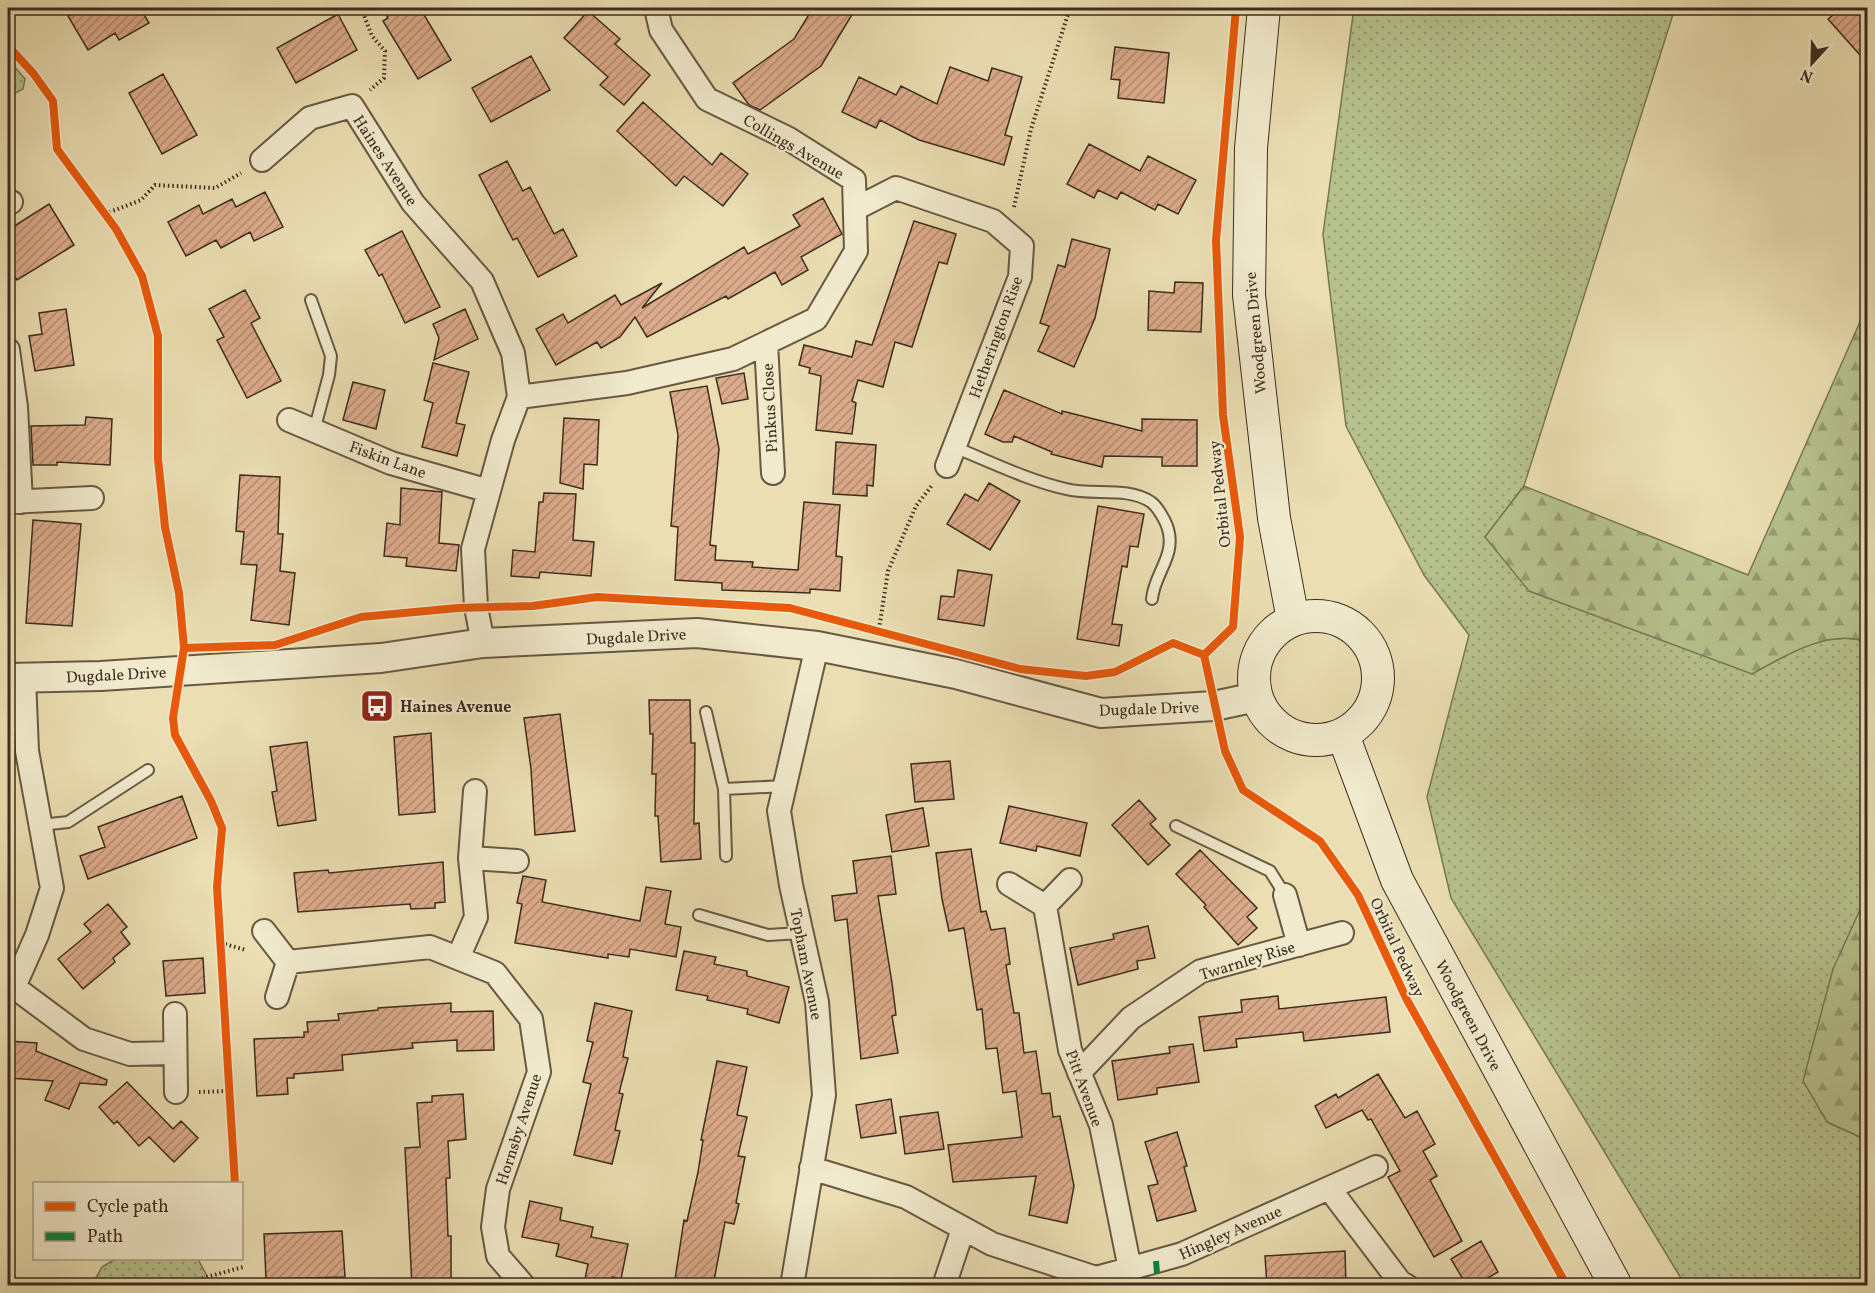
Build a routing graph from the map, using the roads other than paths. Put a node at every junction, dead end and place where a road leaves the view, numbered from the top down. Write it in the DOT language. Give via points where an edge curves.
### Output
graph roads {
  1 [pos="656,8"];
  2 [pos="1264,8"];
  3 [pos="262,160"];
  4 [pos="855,209"];
  5 [pos="311,300"];
  6 [pos="766,343"];
  7 [pos="8,350"];
  8 [pos="519,397"];
  9 [pos="289,420"];
  10 [pos="314,431"];
  11 [pos="950,457"];
  12 [pos="772,473"];
  13 [pos="489,491"];
  14 [pos="92,498"];
  15 [pos="14,502"];
  16 [pos="1152,599"];
  17 [pos="1293,620"];
  18 [pos="483,643"];
  19 [pos="817,646"];
  20 [pos="16,678"];
  21 [pos="1256,697"];
  22 [pos="706,712"];
  23 [pos="1342,735"];
  24 [pos="148,770"];
  25 [pos="785,786"];
  26 [pos="724,789"];
  27 [pos="474,790"];
  28 [pos="41,825"];
  29 [pos="1176,826"];
  30 [pos="726,856"];
  31 [pos="470,858"];
  32 [pos="517,861"];
  33 [pos="1070,880"];
  34 [pos="1009,884"];
  35 [pos="1285,896"];
  36 [pos="1046,906"];
  37 [pos="699,915"];
  38 [pos="264,931"];
  39 [pos="801,933"];
  40 [pos="1342,933"];
  41 [pos="1299,945"];
  42 [pos="458,958"];
  43 [pos="288,962"];
  44 [pos="11,989"];
  45 [pos="277,997"];
  46 [pos="175,1014"];
  47 [pos="174,1053"];
  48 [pos="1079,1073"];
  49 [pos="176,1092"];
  50 [pos="1376,1167"];
  51 [pos="811,1168"];
  52 [pos="1329,1188"];
  53 [pos="963,1229"];
  54 [pos="1130,1269"];
  55 [pos="524,1286"];
  56 [pos="792,1286"];
  57 [pos="944,1286"];
  58 [pos="1407,1286"];
  59 [pos="1616,1286"];
  1 -- 4 [label="street, Collings Avenue" via="662,30 707,99 789,139 854,180"];
  2 -- 17 [label="main road, Woodgreen Drive" via="1251,148 1250,296 1274,518"];
  3 -- 8 [label="street, Haines Avenue" via="310,118 352,106 412,203 482,281 513,353"];
  4 -- 6 [label="street, Collings Avenue" via="856,251 816,319"];
  4 -- 11 [label="street, Hetherington Rise" via="896,188 993,221 1022,246 1020,277"];
  5 -- 10 [label="lane" via="331,356"];
  6 -- 8 [label="street, Collings Avenue" via="733,358 627,383"];
  6 -- 12 [label="street, Pinkus Close"];
  7 -- 15 [label="street" via="16,407"];
  8 -- 13 [label="street, Haines Avenue"];
  9 -- 10 [label="street, Fiskin Lane"];
  10 -- 13 [label="street, Fiskin Lane" via="391,463"];
  11 -- 16 [label="lane" via="1049,485 1087,492 1121,492 1152,502 1168,529 1170,543"];
  13 -- 18 [label="street, Haines Avenue" via="473,549 476,607"];
  14 -- 15 [label="street"];
  17 -- 21 [label="main road" via="1264,643 1253,678"];
  17 -- 23 [label="main road" via="1331,617 1364,637 1374,654 1379,672 1374,700 1359,724"];
  18 -- 19 [label="street, Dugdale Drive" via="697,633"];
  18 -- 20 [label="street, Dugdale Drive" via="381,658"];
  19 -- 21 [label="street, Dugdale Drive" via="956,674 1101,713 1214,706"];
  19 -- 25 [label="street, Topham Avenue"];
  20 -- 28 [label="street"];
  21 -- 23 [label="main road" via="1264,713 1291,735 1326,740"];
  22 -- 26 [label="lane"];
  23 -- 59 [label="main road, Woodgreen Drive" via="1397,879"];
  24 -- 28 [label="lane" via="68,822"];
  25 -- 26 [label="lane"];
  25 -- 39 [label="street, Topham Avenue" via="779,811"];
  26 -- 30 [label="lane"];
  27 -- 31 [label="street"];
  28 -- 44 [label="street" via="52,888 37,935"];
  29 -- 35 [label="lane" via="1270,871"];
  31 -- 32 [label="street"];
  31 -- 42 [label="street" via="476,916"];
  33 -- 36 [label="street"];
  34 -- 36 [label="street"];
  35 -- 41 [label="street"];
  36 -- 48 [label="street, Pitt Avenue" via="1070,1050"];
  37 -- 39 [label="lane" via="768,935"];
  38 -- 43 [label="street"];
  39 -- 51 [label="street, Topham Avenue" via="817,1002 824,1095"];
  40 -- 41 [label="street, Twarnley Rise"];
  41 -- 48 [label="street, Twarnley Rise" via="1201,971 1131,1018"];
  42 -- 43 [label="street, Hornsby Avenue" via="430,947"];
  42 -- 55 [label="street, Hornsby Avenue" via="495,973 531,1019 539,1072 498,1189 494,1227 498,1256"];
  43 -- 45 [label="street"];
  44 -- 47 [label="street" via="84,1039 130,1054"];
  46 -- 47 [label="street"];
  47 -- 49 [label="street"];
  48 -- 54 [label="street, Pitt Avenue" via="1101,1125"];
  50 -- 52 [label="street, Hingley Avenue"];
  51 -- 53 [label="street, Hingley Avenue" via="906,1197"];
  51 -- 56 [label="street, Topham Avenue"];
  52 -- 54 [label="street, Hingley Avenue" via="1182,1254"];
  52 -- 58 [label="street"];
  53 -- 54 [label="street, Hingley Avenue" via="992,1244 1096,1278"];
  53 -- 57 [label="street"];
}
